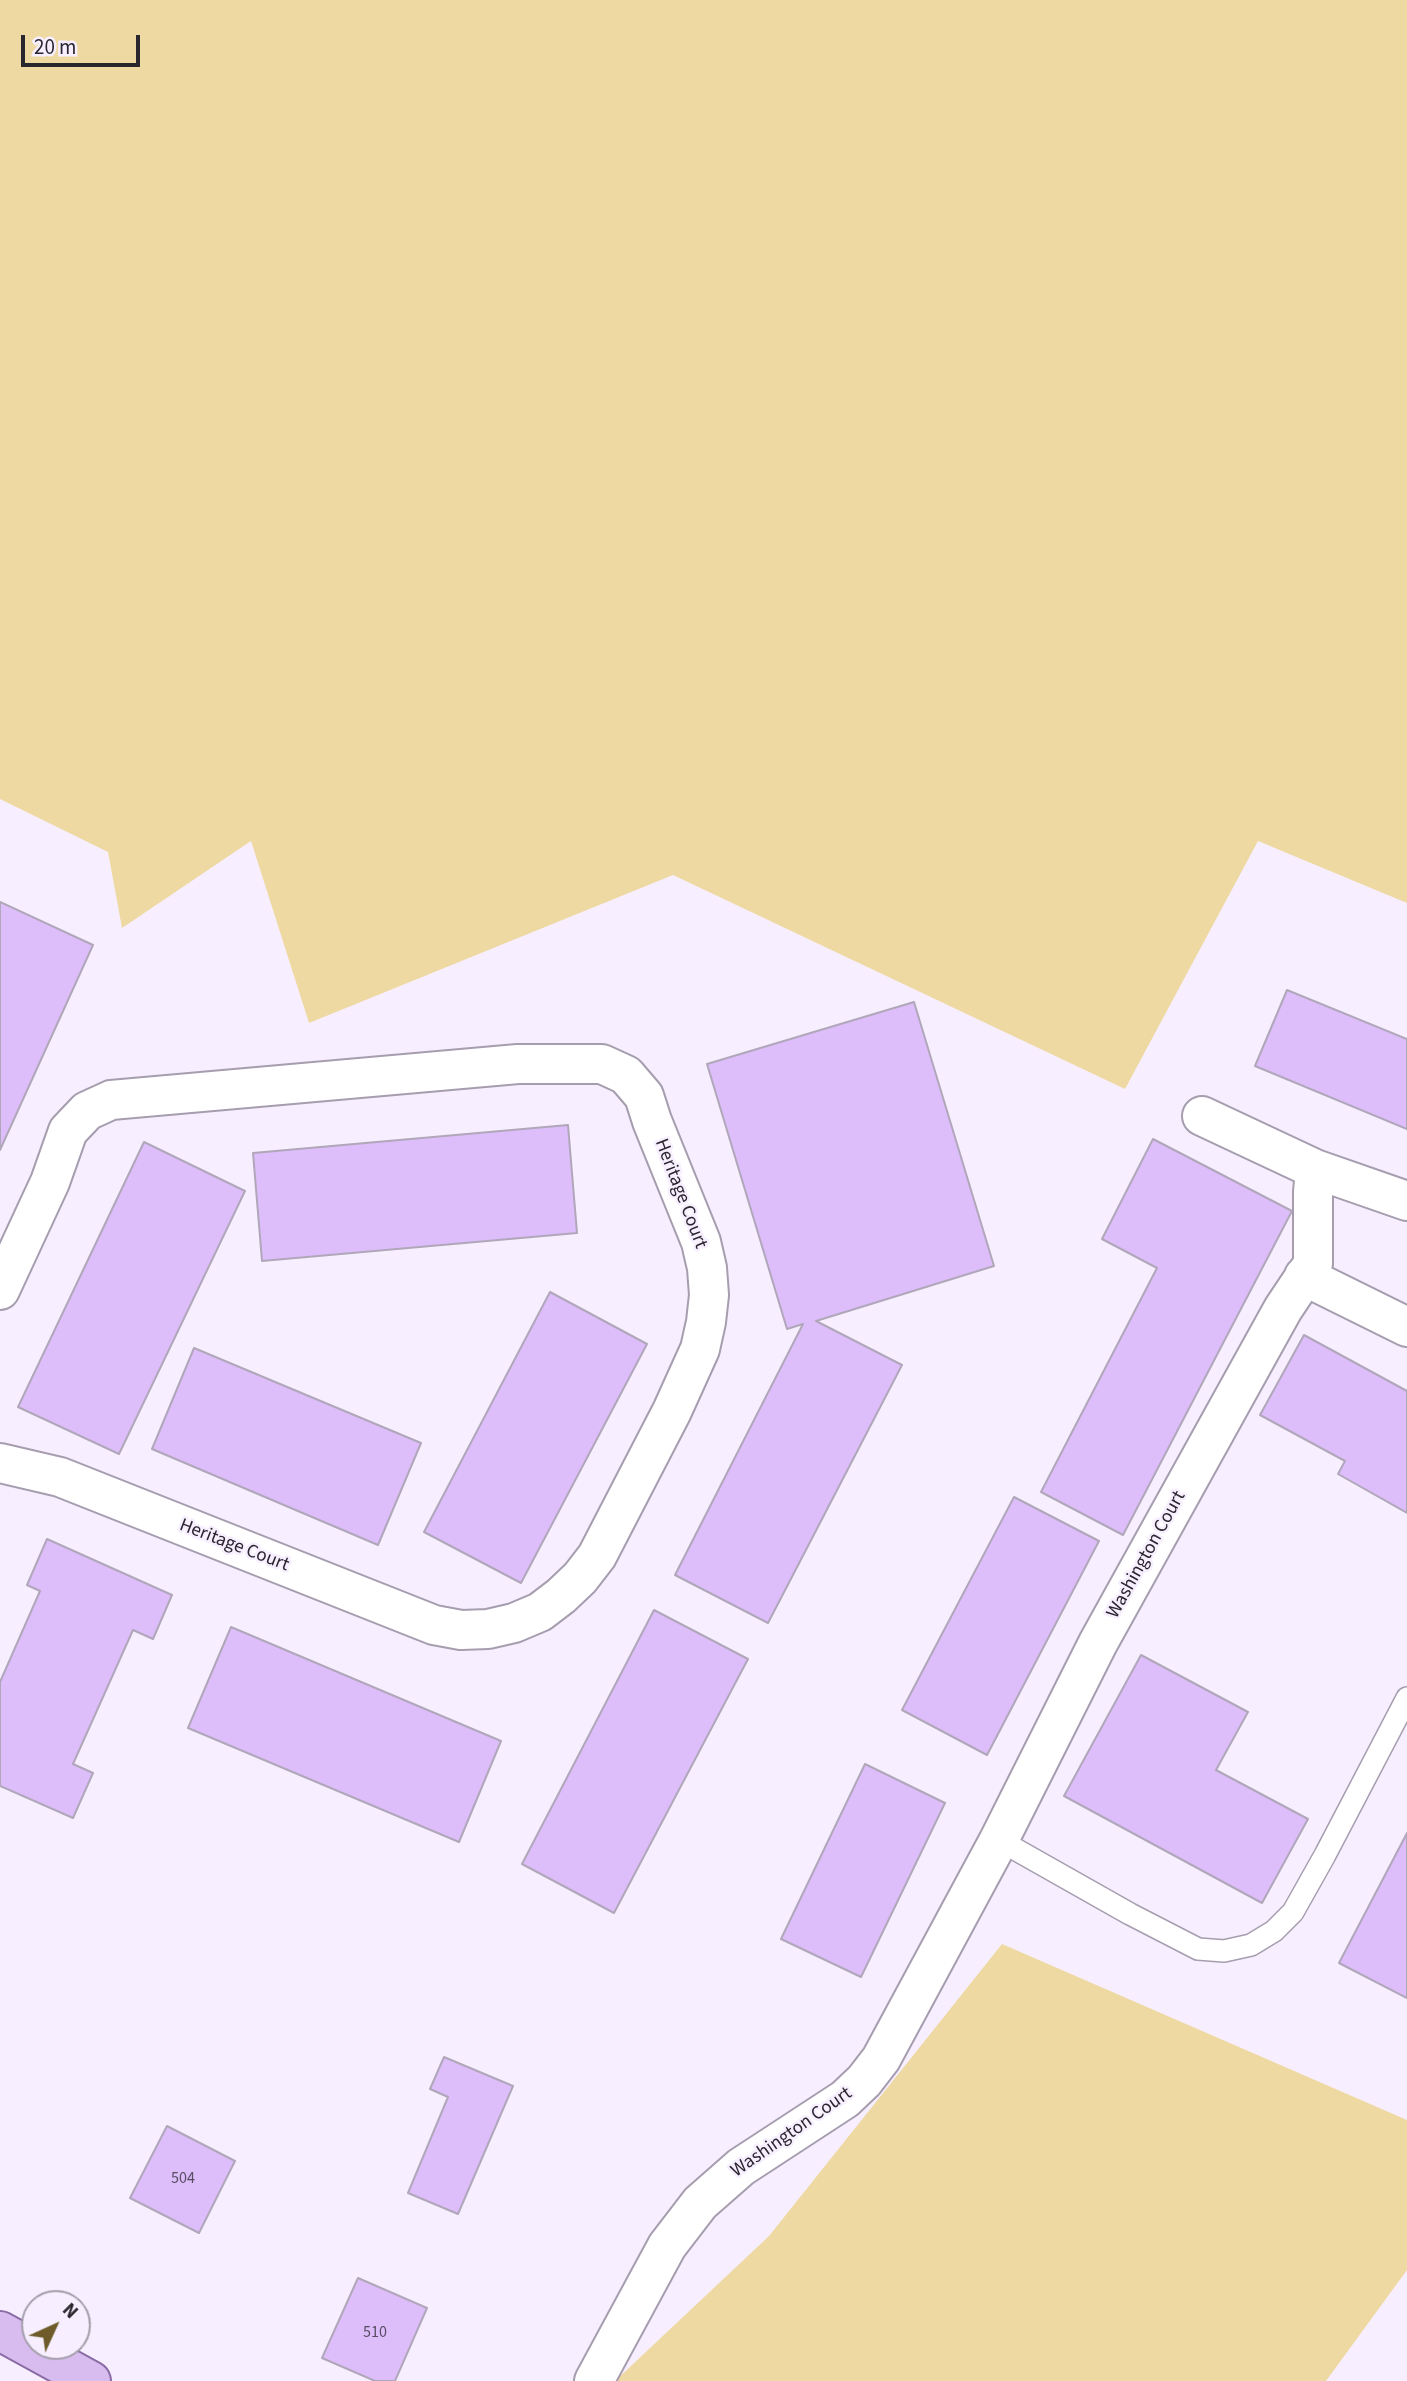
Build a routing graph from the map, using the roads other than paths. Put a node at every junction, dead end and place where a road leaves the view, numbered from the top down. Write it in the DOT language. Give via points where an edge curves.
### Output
graph roads {
  1 [pos="1202,1116"];
  2 [pos="1315,1169"];
  3 [pos="1407,1201"];
  4 [pos="1304,1276"];
  5 [pos="0,1290"];
  6 [pos="1407,1327"];
  7 [pos="0,1463"];
  8 [pos="1407,1698"];
  9 [pos="999,1840"];
  10 [pos="0,2331"];
  11 [pos="91,2381"];
  12 [pos="594,2381"];
  1 -- 2 [label="street"];
  2 -- 3 [label="street"];
  2 -- 4 [label="street, Washington Court" via="1313,1264"];
  4 -- 6 [label="street"];
  4 -- 9 [label="street, Washington Court" via="1097,1643"];
  5 -- 7 [label="street, Heritage Court" via="50,1182 68,1131 87,1111 111,1100 518,1064 602,1063 626,1075 644,1096 701,1242 709,1295 700,1349 597,1556 561,1596 514,1623 461,1630 435,1625 60,1477"];
  8 -- 9 [label="lane" via="1293,1912 1251,1945 1224,1951 1198,1949"];
  9 -- 12 [label="street, Washington Court" via="881,2059 845,2099 741,2167 700,2203 667,2246"];
  10 -- 11 [label="main road"];
}
